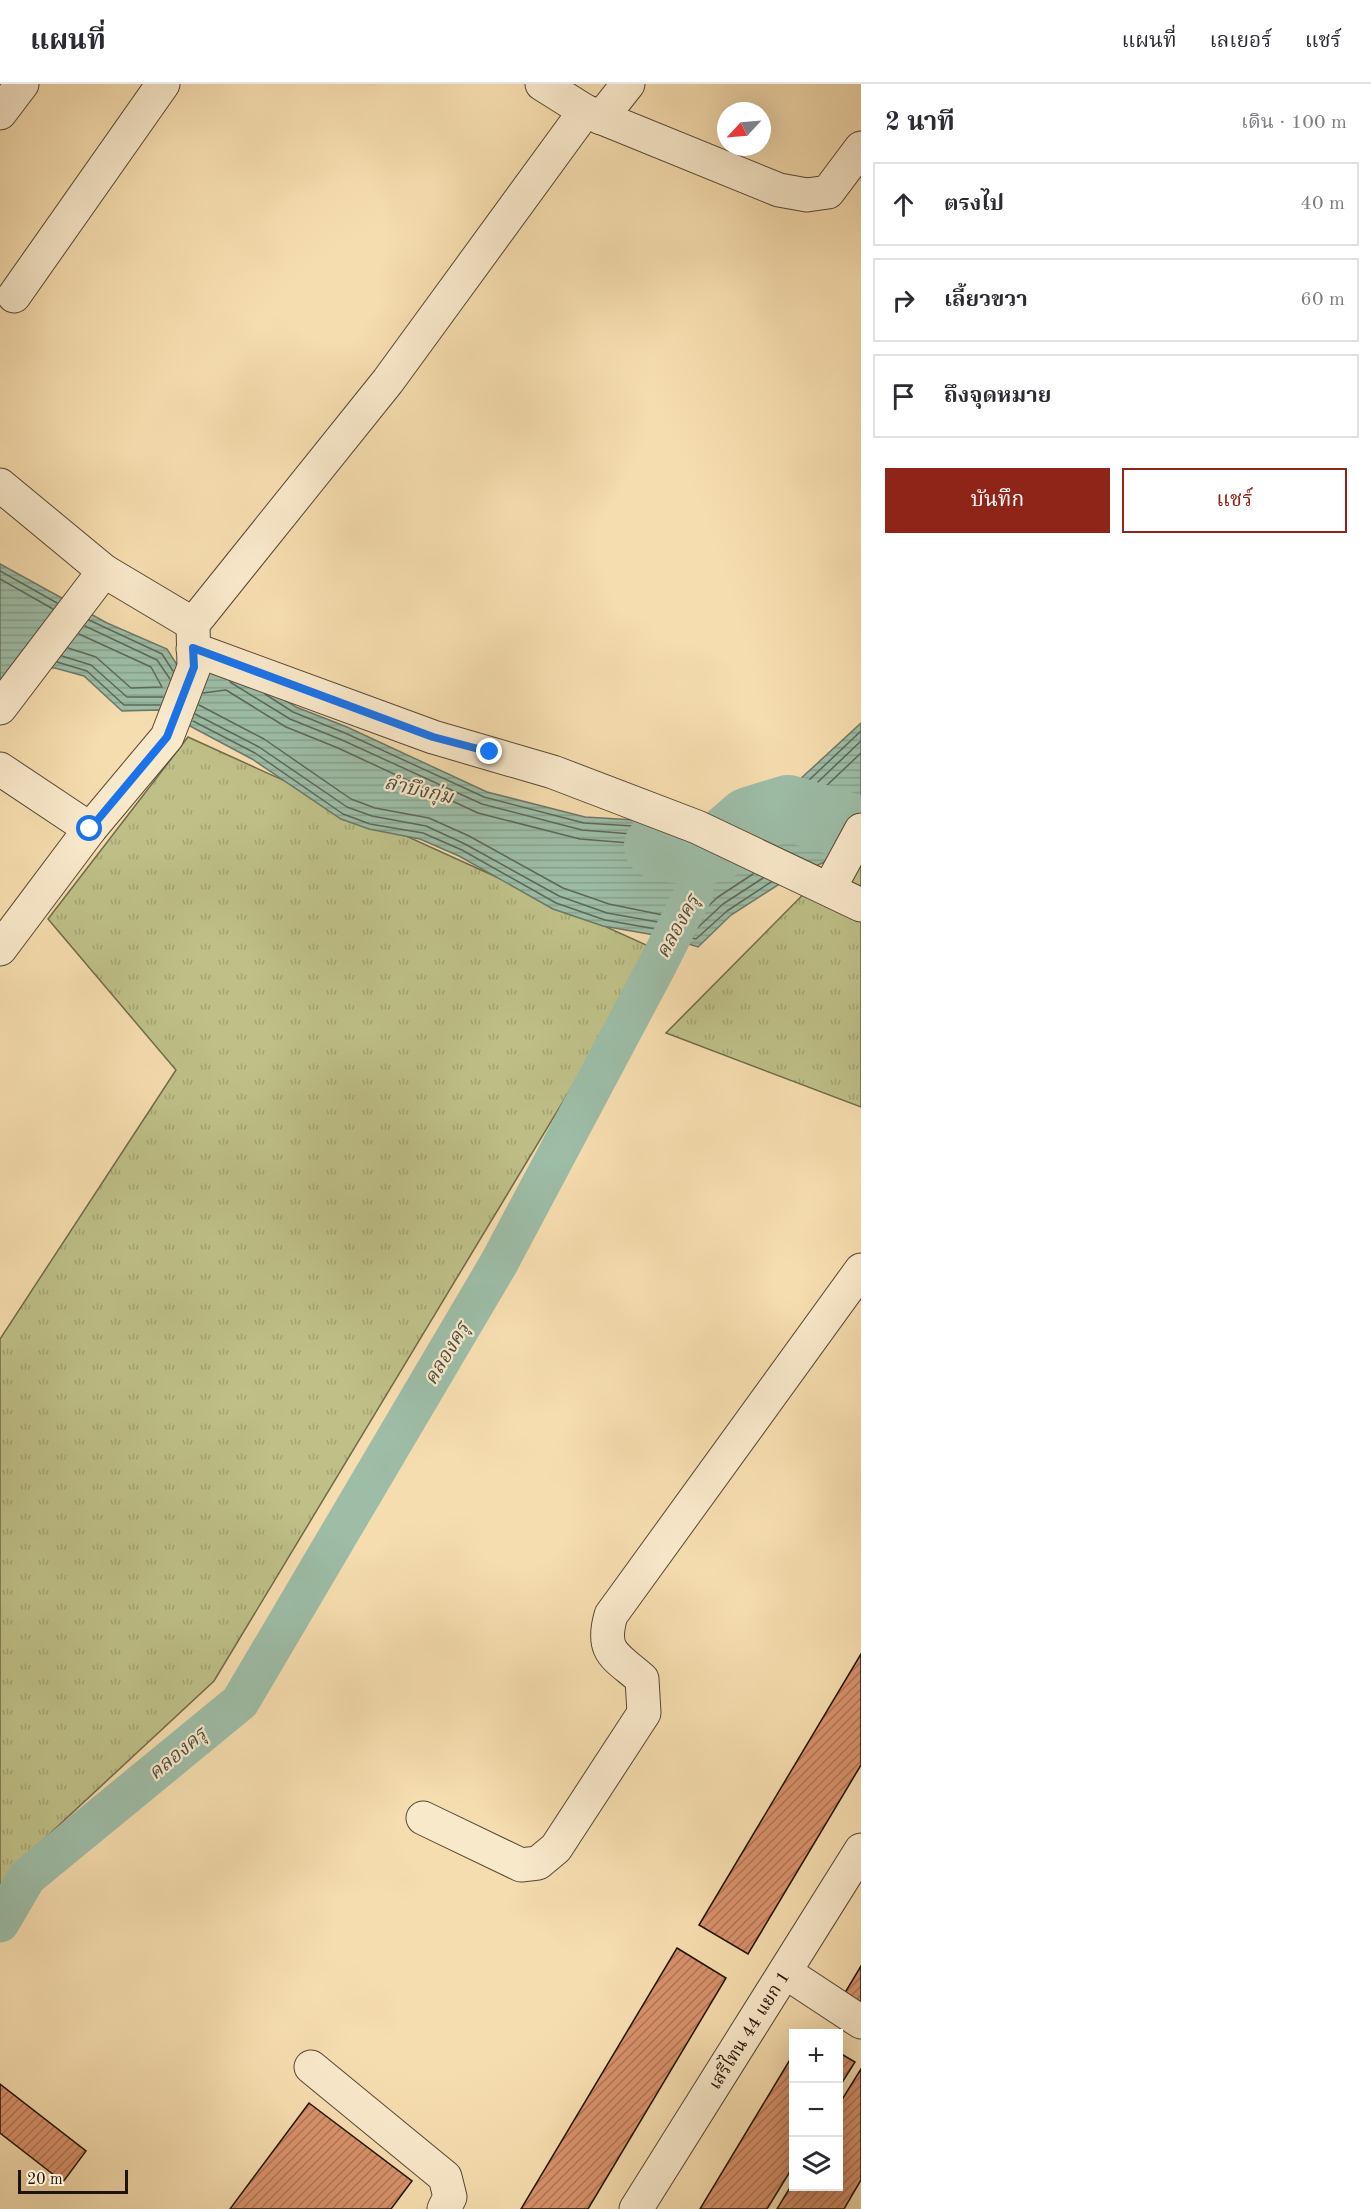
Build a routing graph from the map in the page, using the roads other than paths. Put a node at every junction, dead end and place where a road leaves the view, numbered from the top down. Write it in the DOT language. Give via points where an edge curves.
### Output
graph roads {
  1 [pos="22,84"];
  2 [pos="163,84"];
  3 [pos="542,84"];
  4 [pos="628,84"];
  5 [pos="0,113"];
  6 [pos="593,115"];
  7 [pos="861,148"];
  8 [pos="14,296"];
  9 [pos="0,485"];
  10 [pos="104,571"];
  11 [pos="193,646"];
  12 [pos="3,705"];
  13 [pos="0,770"];
  14 [pos="90,829"];
  15 [pos="861,830"];
  16 [pos="829,880"];
  17 [pos="861,905"];
  18 [pos="0,949"];
  19 [pos="861,1270"];
  20 [pos="423,1818"];
  21 [pos="861,1850"];
  22 [pos="785,1972"];
  23 [pos="861,2022"];
  24 [pos="311,2067"];
  25 [pos="444,2209"];
  26 [pos="636,2209"];
  1 -- 5 [label="street"];
  2 -- 8 [label="street"];
  3 -- 6 [label="street"];
  4 -- 6 [label="street"];
  6 -- 7 [label="street" via="779,189 807,195 828,192"];
  6 -- 11 [label="street" via="388,381"];
  9 -- 10 [label="street"];
  10 -- 11 [label="street"];
  10 -- 12 [label="street"];
  11 -- 14 [label="street" via="167,737"];
  11 -- 16 [label="street" via="433,737 553,772"];
  13 -- 14 [label="street"];
  14 -- 18 [label="street"];
  15 -- 16 [label="street"];
  16 -- 17 [label="street"];
  19 -- 20 [label="street" via="610,1614 605,1634 609,1649 642,1679 644,1713 556,1848 538,1863 521,1865"];
  21 -- 22 [label="street, เสรีไทน 44 แยก 1"];
  22 -- 23 [label="street"];
  22 -- 26 [label="street, เสรีไทน 44 แยก 1"];
  24 -- 25 [label="street" via="445,2178 450,2197"];
}
